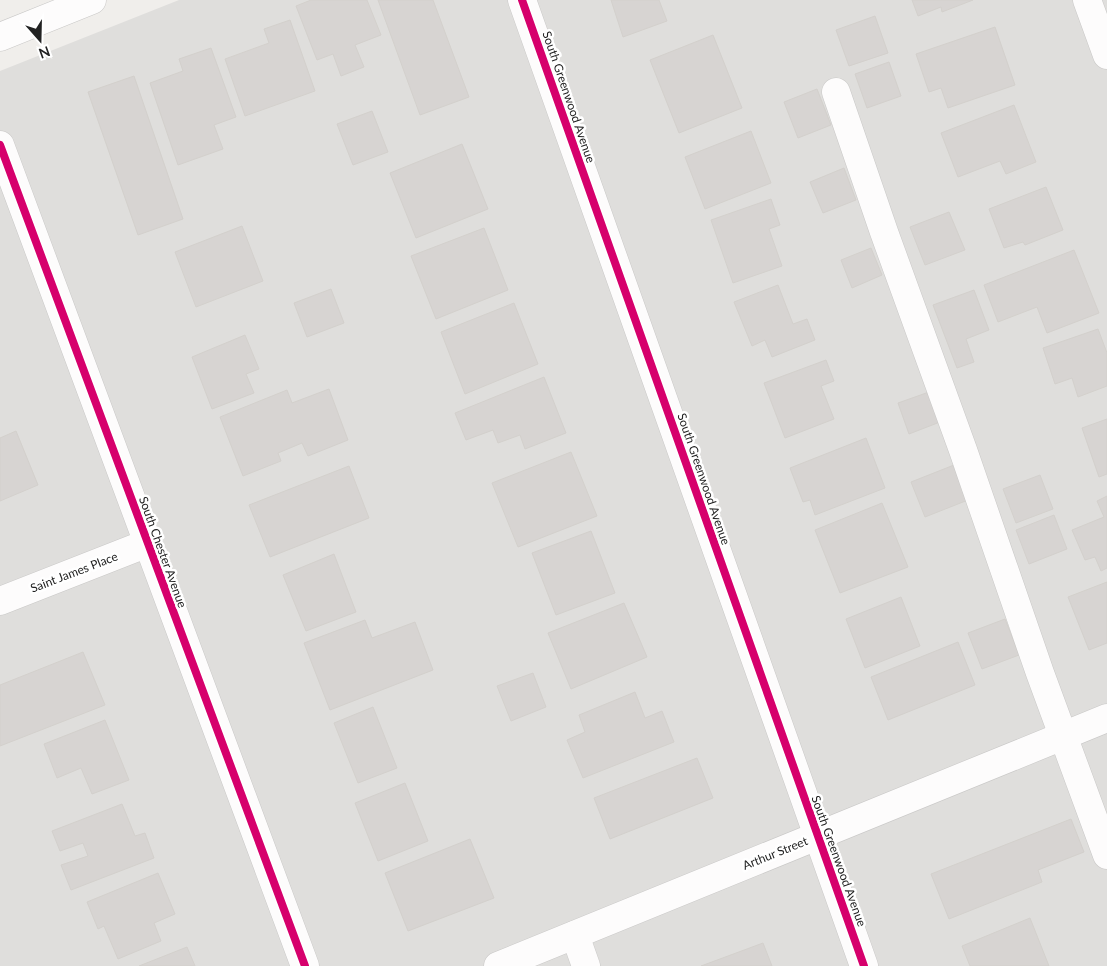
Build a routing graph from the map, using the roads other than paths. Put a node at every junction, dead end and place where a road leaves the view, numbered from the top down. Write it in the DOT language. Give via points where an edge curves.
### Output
graph roads {
  1 [pos="92,0"];
  2 [pos="522,0"];
  3 [pos="1087,0"];
  4 [pos="0,37"];
  5 [pos="1107,55"];
  6 [pos="836,92"];
  7 [pos="0,145"];
  8 [pos="148,543"];
  9 [pos="0,601"];
  10 [pos="1107,718"];
  11 [pos="1064,736"];
  12 [pos="818,836"];
  13 [pos="1107,855"];
  14 [pos="575,935"];
  15 [pos="305,966"];
  16 [pos="498,966"];
  17 [pos="586,966"];
  18 [pos="864,966"];
  1 -- 4 [label="street"];
  2 -- 12 [label="street, South Greenwood Avenue"];
  3 -- 5 [label="street"];
  6 -- 11 [label="street"];
  7 -- 8 [label="street, South Chester Avenue"];
  8 -- 9 [label="street, Saint James Place"];
  8 -- 15 [label="street, South Chester Avenue"];
  10 -- 11 [label="street, Arthur Street"];
  11 -- 12 [label="street, Arthur Street"];
  11 -- 13 [label="street"];
  12 -- 14 [label="street, Arthur Street"];
  12 -- 18 [label="street, South Greenwood Avenue"];
  14 -- 16 [label="street, Arthur Street"];
  14 -- 17 [label="street"];
}
